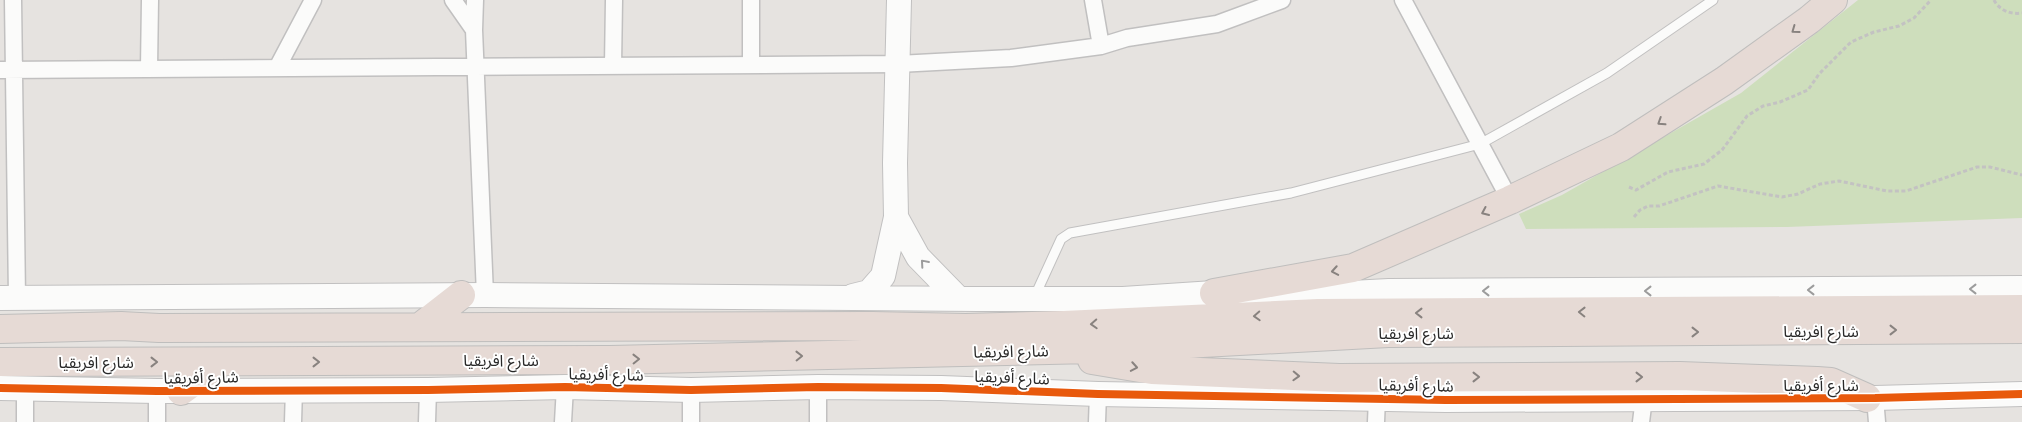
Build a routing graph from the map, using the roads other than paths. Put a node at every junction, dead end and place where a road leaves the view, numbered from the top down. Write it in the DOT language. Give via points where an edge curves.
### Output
graph roads {
  1 [pos="14,0"];
  2 [pos="150,0"];
  3 [pos="313,0"];
  4 [pos="453,0"];
  5 [pos="475,0"];
  6 [pos="614,0"];
  7 [pos="751,0"];
  8 [pos="899,0"];
  9 [pos="1093,0"];
  10 [pos="1282,0"];
  11 [pos="1403,0"];
  12 [pos="1713,0"];
  13 [pos="1833,0"];
  14 [pos="474,30"];
  15 [pos="1101,46"];
  16 [pos="898,64"];
  17 [pos="751,65"];
  18 [pos="613,66"];
  19 [pos="476,67"];
  20 [pos="149,68"];
  21 [pos="277,68"];
  22 [pos="7,70"];
  23 [pos="1480,144"];
  24 [pos="1510,200"];
  25 [pos="896,217"];
  26 [pos="2022,288"];
  27 [pos="1214,293"];
  28 [pos="473,295"];
  29 [pos="850,297"];
  30 [pos="8,298"];
  31 [pos="958,298"];
  32 [pos="1034,298"];
  33 [pos="2022,309"];
  34 [pos="1630,322"];
  35 [pos="420,327"];
  36 [pos="0,329"];
  37 [pos="2022,329"];
  38 [pos="1034,350"];
  39 [pos="0,362"];
  40 [pos="221,362"];
  41 [pos="565,387"];
  42 [pos="818,387"];
  43 [pos="0,388"];
  44 [pos="25,388"];
  45 [pos="294,389"];
  46 [pos="428,390"];
  47 [pos="691,390"];
  48 [pos="169,391"];
  49 [pos="1098,394"];
  50 [pos="2022,394"];
  51 [pos="1377,398"];
  52 [pos="1644,398"];
  53 [pos="1873,406"];
  54 [pos="25,422"];
  55 [pos="157,422"];
  56 [pos="293,422"];
  57 [pos="427,422"];
  58 [pos="563,422"];
  59 [pos="691,422"];
  60 [pos="818,422"];
  61 [pos="1097,422"];
  62 [pos="1376,422"];
  63 [pos="1640,422"];
  1 -- 22 [label="street"];
  2 -- 20 [label="street"];
  3 -- 21 [label="street"];
  4 -- 14 [label="street"];
  5 -- 14 [label="street"];
  6 -- 18 [label="street"];
  7 -- 17 [label="street"];
  8 -- 16 [label="street"];
  9 -- 15 [label="street"];
  10 -- 15 [label="street" via="1217,24 1127,38"];
  11 -- 23 [label="street"];
  12 -- 23 [label="lane" via="1607,73"];
  13 -- 24 [label="highway, one-way" via="1724,81 1621,147"];
  14 -- 19 [label="street"];
  15 -- 16 [label="street" via="1011,58"];
  16 -- 17 [label="street"];
  16 -- 25 [label="street"];
  17 -- 18 [label="street"];
  18 -- 19 [label="street"];
  19 -- 21 [label="street"];
  19 -- 28 [label="street"];
  20 -- 21 [label="street"];
  20 -- 22 [label="street"];
  22 -- 30 [label="street"];
  23 -- 24 [label="street"];
  23 -- 32 [label="lane" via="1291,193 1070,233 1061,239"];
  24 -- 27 [label="highway, one-way" via="1353,268"];
  25 -- 29 [label="street" via="883,276 869,292"];
  31 -- 25 [label="street, one-way" via="918,257"];
  26 -- 27 [label="street, one-way"];
  27 -- 32 [label="street" via="1123,299"];
  28 -- 29 [label="street"];
  28 -- 30 [label="street"];
  28 -- 35 [label="highway"];
  29 -- 31 [label="street"];
  31 -- 32 [label="street"];
  33 -- 34 [label="highway, شارع افريقيا"];
  34 -- 35 [label="highway, شارع افريقيا, one-way" via="1318,313 966,328"];
  34 -- 37 [label="highway, شارع افريقيا, one-way"];
  34 -- 38 [label="highway, شارع افريقيا"];
  35 -- 36 [label="highway, شارع افريقيا"];
  40 -- 38 [label="highway, شارع افريقيا, one-way" via="610,360"];
  38 -- 53 [label="highway, one-way" via="1152,370 1339,378 1680,376 1817,381 1831,382"];
  39 -- 40 [label="highway, شارع افريقيا, one-way"];
  40 -- 48 [label="highway"];
  41 -- 46 [label="street, شارع أفريقيا"];
  41 -- 47 [label="street, شارع أفريقيا"];
  41 -- 58 [label="street"];
  42 -- 47 [label="street, شارع أفريقيا"];
  42 -- 49 [label="street, شارع أفريقيا"];
  42 -- 60 [label="street"];
  43 -- 44 [label="street, شارع أفريقيا"];
  44 -- 48 [label="street, شارع أفريقيا"];
  44 -- 54 [label="street"];
  45 -- 46 [label="street, شارع أفريقيا"];
  45 -- 48 [label="street, شارع أفريقيا"];
  45 -- 56 [label="street"];
  46 -- 57 [label="street"];
  47 -- 59 [label="street"];
  48 -- 55 [label="street"];
  49 -- 51 [label="street, شارع أفريقيا"];
  49 -- 61 [label="street"];
  50 -- 53 [label="street, شارع أفريقيا"];
  51 -- 52 [label="street, شارع أفريقيا"];
  51 -- 62 [label="street"];
  52 -- 53 [label="street, شارع أفريقيا"];
  52 -- 63 [label="street"];
}
